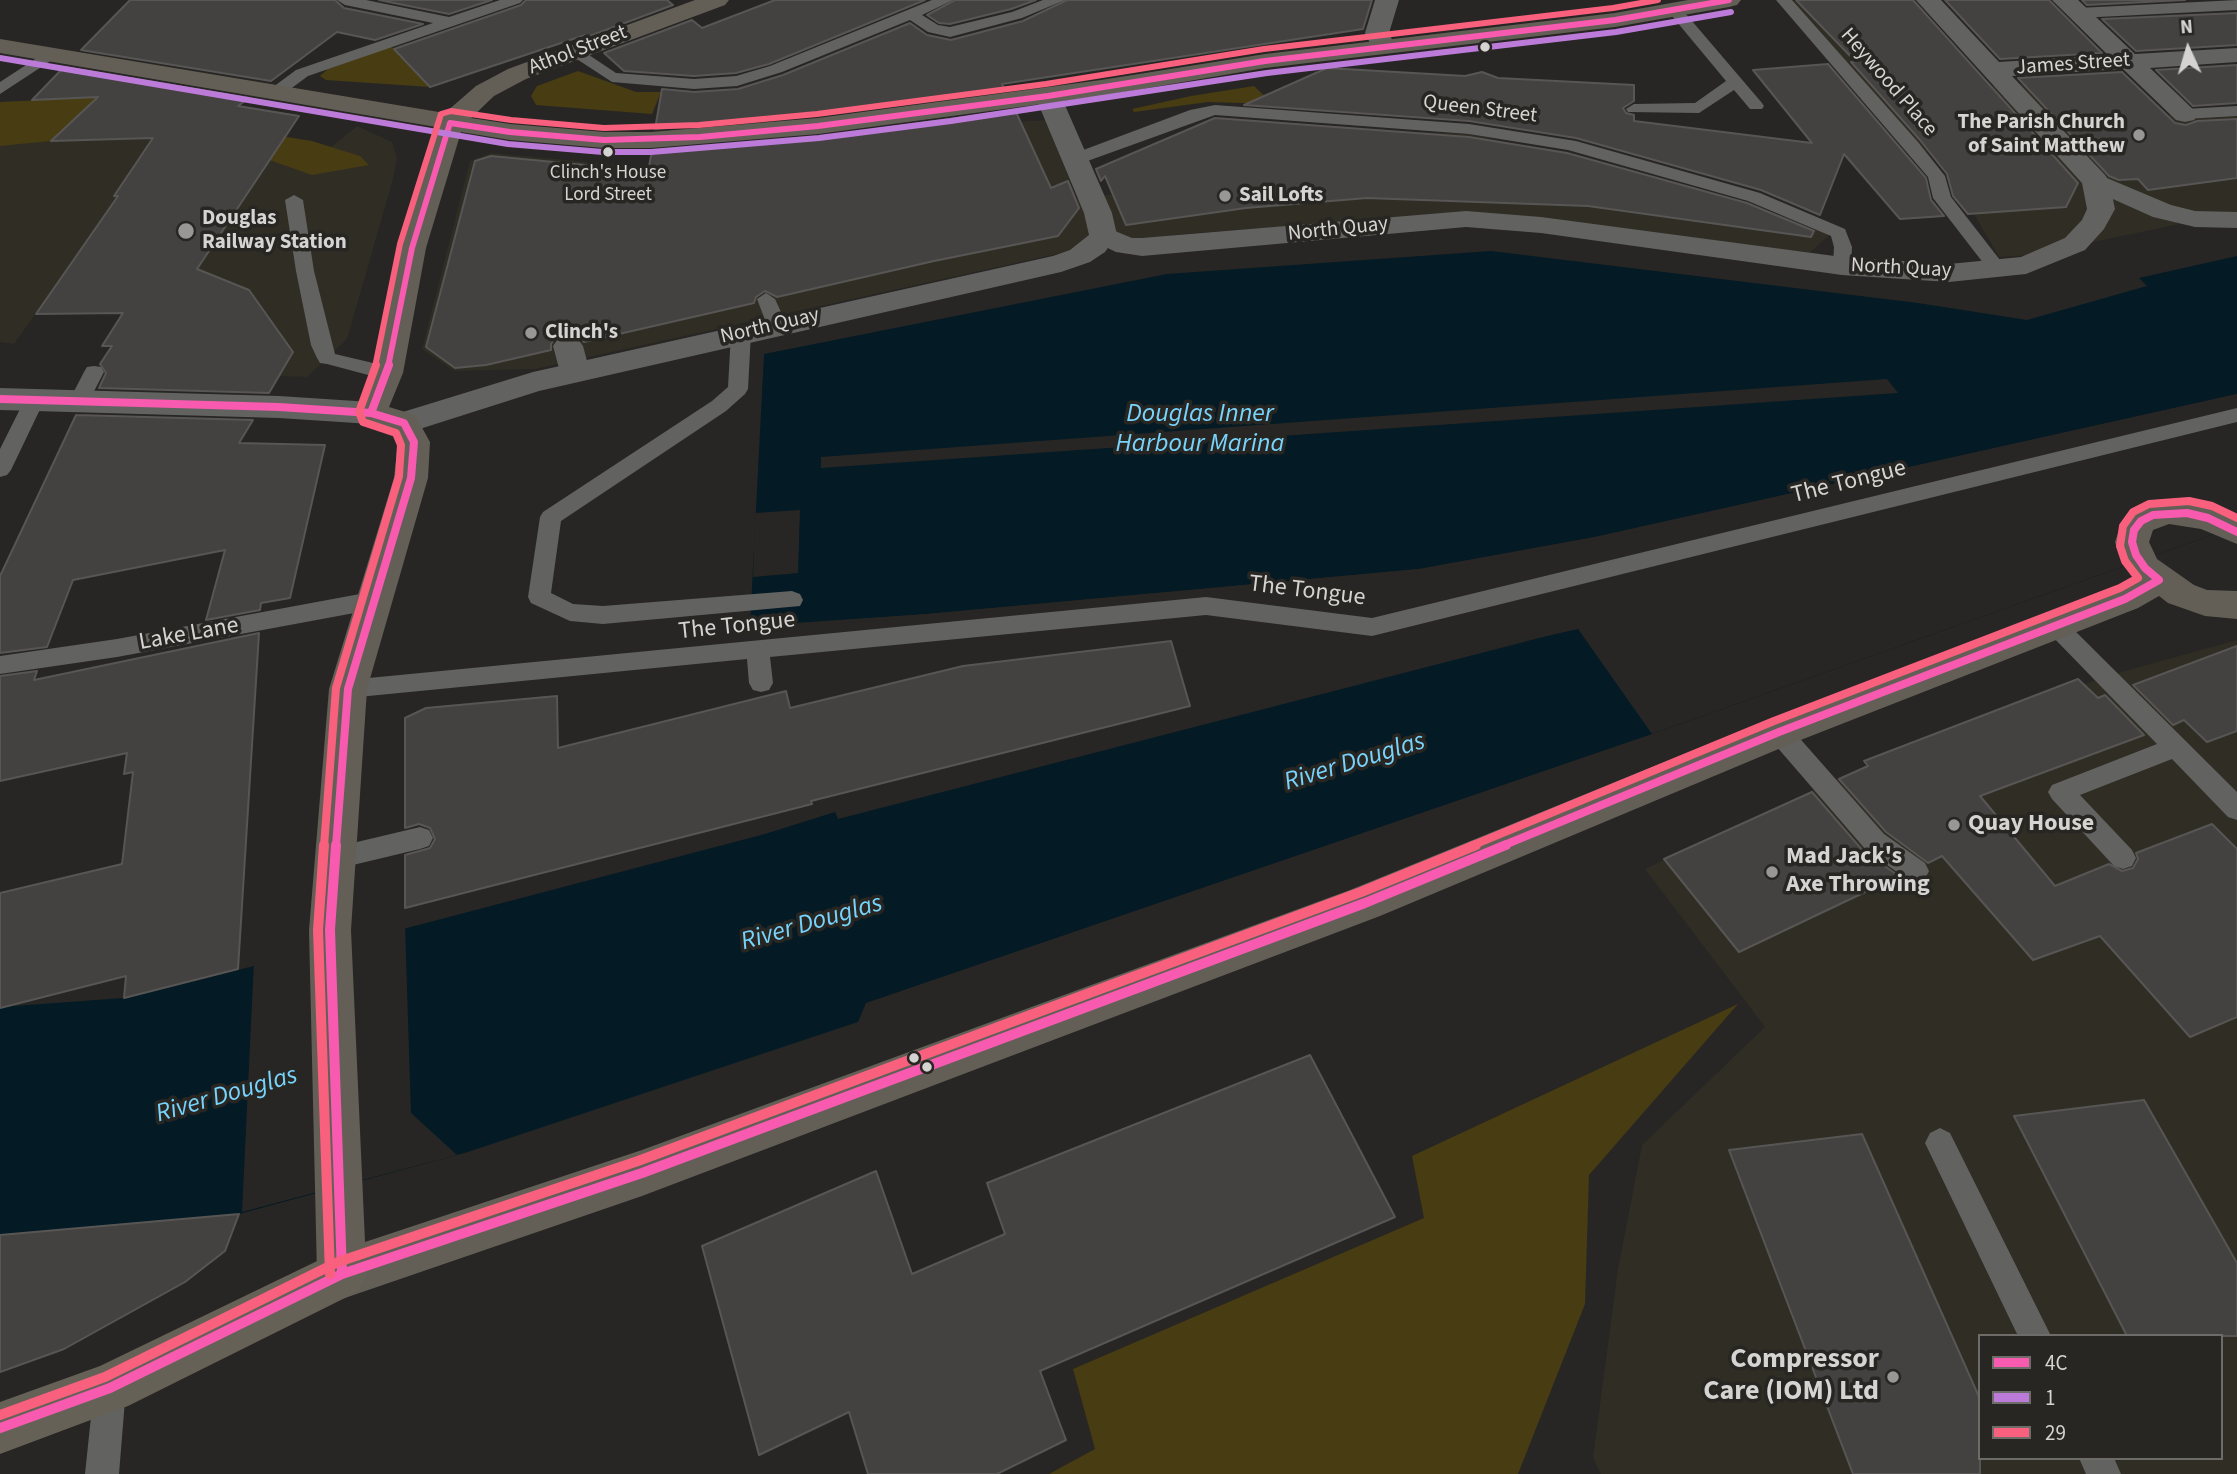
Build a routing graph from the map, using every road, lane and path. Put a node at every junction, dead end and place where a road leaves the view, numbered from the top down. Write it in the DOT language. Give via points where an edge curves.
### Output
graph roads {
  1 [pos="345,0"];
  2 [pos="515,0"];
  3 [pos="715,0"];
  4 [pos="945,0"];
  5 [pos="1057,0"];
  6 [pos="1387,0"];
  7 [pos="1729,0"];
  8 [pos="1784,0"];
  9 [pos="1928,0"];
  10 [pos="2237,5"];
  11 [pos="2071,7"];
  12 [pos="1675,10"];
  13 [pos="911,13"];
  14 [pos="449,23"];
  15 [pos="0,46"];
  16 [pos="1383,46"];
  17 [pos="574,52"];
  18 [pos="49,55"];
  19 [pos="2237,55"];
  20 [pos="2127,61"];
  21 [pos="1992,70"];
  22 [pos="1735,82"];
  23 [pos="0,89"];
  24 [pos="275,93"];
  25 [pos="1048,96"];
  26 [pos="1634,103"];
  27 [pos="1756,106"];
  28 [pos="2237,111"];
  29 [pos="2185,114"];
  30 [pos="450,123"];
  31 [pos="1076,159"];
  32 [pos="2095,181"];
  33 [pos="294,200"];
  34 [pos="2237,220"];
  35 [pos="1103,235"];
  36 [pos="1842,266"];
  37 [pos="1998,269"];
  38 [pos="741,333"];
  39 [pos="94,372"];
  40 [pos="387,373"];
  41 [pos="0,398"];
  42 [pos="35,399"];
  43 [pos="79,401"];
  44 [pos="2237,415"];
  45 [pos="387,418"];
  46 [pos="0,470"];
  47 [pos="2237,532"];
  48 [pos="2159,580"];
  49 [pos="376,600"];
  50 [pos="792,600"];
  51 [pos="2235,608"];
  52 [pos="2056,626"];
  53 [pos="758,652"];
  54 [pos="0,665"];
  55 [pos="761,683"];
  56 [pos="348,689"];
  57 [pos="1779,732"];
  58 [pos="2175,747"];
  59 [pos="2237,809"];
  60 [pos="420,838"];
  61 [pos="336,858"];
  62 [pos="2123,858"];
  63 [pos="1916,871"];
  64 [pos="1940,1143"];
  65 [pos="342,1273"];
  66 [pos="2034,1334"];
  67 [pos="110,1388"];
  68 [pos="0,1428"];
  69 [pos="102,1474"];
  1 -- 14 [label="lane"];
  2 -- 14 [label="lane"];
  3 -- 17 [label="main road, Athol Street"];
  4 -- 13 [label="lane"];
  5 -- 13 [label="lane" via="950,32 933,29"];
  6 -- 16 [label="street" via="1377,33"];
  7 -- 12 [label="main road"];
  8 -- 37 [label="lane, Heywood Place" via="1936,176 1942,198"];
  9 -- 21 [label="street"];
  10 -- 11 [label="lane"];
  11 -- 20 [label="street"];
  12 -- 16 [label="main road"];
  12 -- 22 [label="lane"];
  13 -- 17 [label="lane" via="737,81 694,84 612,77"];
  14 -- 24 [label="lane" via="302,73"];
  15 -- 18 [label="main road"];
  16 -- 25 [label="main road"];
  17 -- 30 [label="main road, Athol Street" via="485,91"];
  18 -- 23 [label="lane"];
  18 -- 24 [label="main road"];
  19 -- 20 [label="street, James Street"];
  20 -- 21 [label="street, James Street"];
  20 -- 29 [label="street"];
  21 -- 32 [label="street"];
  22 -- 26 [label="lane" via="1699,108"];
  22 -- 27 [label="lane"];
  24 -- 30 [label="main road"];
  25 -- 30 [label="main road" via="818,126 651,140 531,134"];
  25 -- 31 [label="street"];
  28 -- 29 [label="lane"];
  30 -- 40 [label="main road" via="412,248"];
  31 -- 35 [label="street"];
  31 -- 36 [label="lane, Queen Street" via="1215,110 1469,129 1570,145 1754,197 1839,233"];
  32 -- 34 [label="street" via="2162,211 2195,219"];
  32 -- 37 [label="street, North Quay" via="2101,209 2075,244 2026,264"];
  33 -- 40 [label="lane" via="305,271 327,358"];
  35 -- 36 [label="street, North Quay" via="1126,246 1142,247 1466,219"];
  35 -- 38 [label="street, North Quay" via="1095,246 1061,263 771,312"];
  36 -- 37 [label="street, North Quay" via="1949,273"];
  38 -- 45 [label="street, North Quay" via="572,359 533,382"];
  38 -- 50 [label="lane" via="738,389 551,517 539,597 570,612 603,615"];
  39 -- 43 [label="lane"];
  40 -- 45 [label="main road"];
  41 -- 42 [label="street"];
  42 -- 43 [label="street"];
  42 -- 46 [label="lane"];
  43 -- 45 [label="street" via="279,407"];
  44 -- 53 [label="lane, The Tongue" via="1372,627 1206,606"];
  45 -- 49 [label="main road" via="414,442 411,478"];
  47 -- 48 [label="main road" via="2188,513 2161,513 2141,521 2132,542 2145,568"];
  48 -- 51 [label="main road" via="2205,603"];
  48 -- 52 [label="main road"];
  49 -- 54 [label="lane, Lake Lane"];
  49 -- 56 [label="main road"];
  52 -- 57 [label="main road"];
  52 -- 58 [label="lane"];
  53 -- 55 [label="lane"];
  53 -- 56 [label="lane, The Tongue"];
  56 -- 61 [label="main road"];
  57 -- 63 [label="lane" via="1875,842"];
  57 -- 65 [label="main road" via="1365,903 642,1172"];
  58 -- 59 [label="lane"];
  58 -- 62 [label="lane" via="2062,792"];
  60 -- 61 [label="lane"];
  61 -- 65 [label="main road" via="330,930"];
  64 -- 66 [label="lane"];
  65 -- 67 [label="highway"];
  67 -- 68 [label="highway"];
  67 -- 69 [label="lane"];
}
